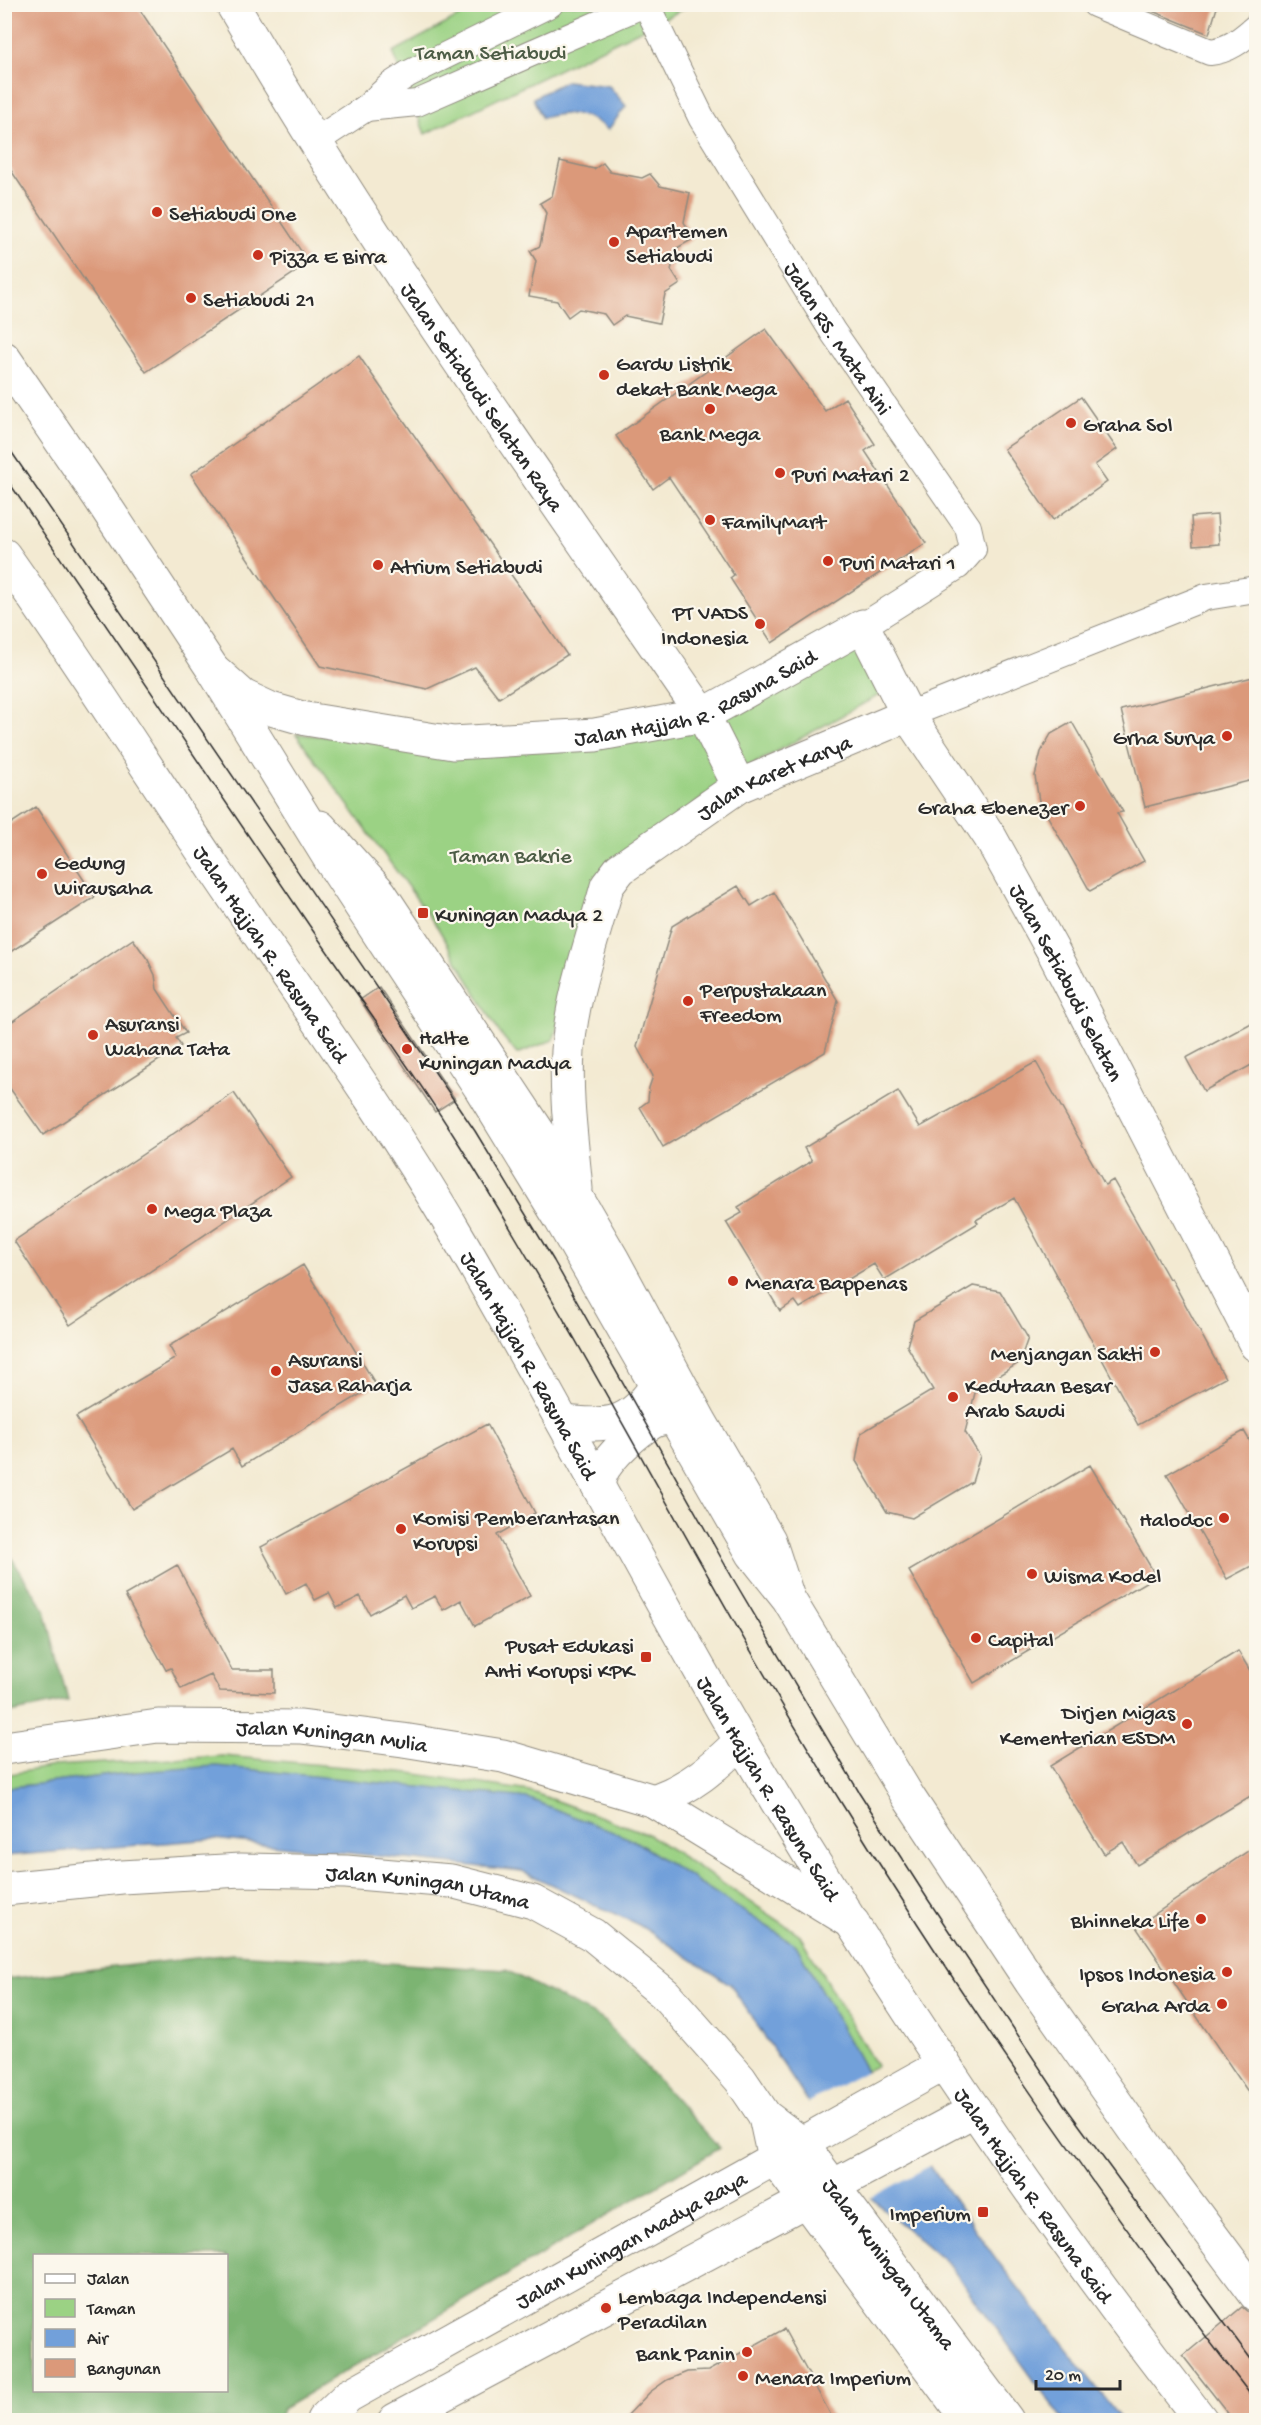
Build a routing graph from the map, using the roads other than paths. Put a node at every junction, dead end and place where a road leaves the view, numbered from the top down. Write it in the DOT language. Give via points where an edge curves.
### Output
graph roads {
  1 [pos="232,4"];
  2 [pos="550,4"];
  3 [pos="645,4"];
  4 [pos="1095,4"];
  5 [pos="1257,27"];
  6 [pos="366,108"];
  7 [pos="314,142"];
  8 [pos="4,358"];
  9 [pos="4,555"];
  10 [pos="1257,589"];
  11 [pos="863,626"];
  12 [pos="212,668"];
  13 [pos="703,715"];
  14 [pos="908,715"];
  15 [pos="739,786"];
  16 [pos="292,797"];
  17 [pos="576,1200"];
  18 [pos="1248,1307"];
  19 [pos="1257,1345"];
  20 [pos="656,1386"];
  21 [pos="675,1418"];
  22 [pos="563,1422"];
  23 [pos="598,1483"];
  24 [pos="788,1598"];
  25 [pos="741,1741"];
  26 [pos="4,1748"];
  27 [pos="654,1801"];
  28 [pos="4,1889"];
  29 [pos="853,1923"];
  30 [pos="944,2064"];
  31 [pos="975,2110"];
  32 [pos="765,2116"];
  33 [pos="809,2138"];
  34 [pos="774,2158"];
  35 [pos="841,2182"];
  36 [pos="806,2201"];
  37 [pos="1257,2295"];
  38 [pos="323,2421"];
  39 [pos="395,2421"];
  40 [pos="969,2421"];
  41 [pos="1006,2421"];
  42 [pos="1200,2421"];
  1 -- 7 [label="street, Jalan Setiabudi Selatan Raya"];
  2 -- 6 [label="street" via="408,75"];
  3 -- 6 [label="street" via="417,103"];
  3 -- 11 [label="street, Jalan RS. Mata Aini" via="702,119 833,332 968,527 973,549 958,566"];
  4 -- 5 [label="street" via="1210,52 1223,51"];
  6 -- 7 [label="street"];
  7 -- 13 [label="street, Jalan Setiabudi Selatan Raya"];
  8 -- 12 [label="street, Jalan Hajjah R. Rasuna Said"];
  9 -- 22 [label="street, Jalan Hajjah R. Rasuna Said" via="382,1117 454,1231"];
  10 -- 14 [label="street, Jalan Karet Karya" via="1206,597"];
  11 -- 13 [label="street, Jalan Hajjah R. Rasuna Said"];
  11 -- 14 [label="street, Jalan Setiabudi Selatan"];
  12 -- 13 [label="street, Jalan Hajjah R. Rasuna Said" via="243,696 271,709 306,719 453,743 595,735"];
  12 -- 16 [label="street, Jalan Hajjah R. Rasuna Said"];
  13 -- 15 [label="street, Jalan Setiabudi Selatan Raya"];
  14 -- 15 [label="street, Jalan Karet Karya"];
  14 -- 18 [label="street, Jalan Setiabudi Selatan" via="990,837"];
  15 -- 17 [label="street, Jalan Karet Karya" via="620,869 607,886 573,1012 568,1050"];
  16 -- 17 [label="street, Jalan Hajjah R. Rasuna Said" via="380,893 541,1136"];
  16 -- 20 [label="street, Jalan Hajjah R. Rasuna Said" via="488,1099"];
  17 -- 24 [label="street, Jalan Hajjah R. Rasuna Said" via="614,1260 769,1540"];
  18 -- 19 [label="street, Jalan Setiabudi Selatan"];
  20 -- 21 [label="street, Jalan Hajjah R. Rasuna Said"];
  20 -- 22 [label="street" via="646,1401 622,1420 605,1425"];
  21 -- 23 [label="street" via="657,1419 640,1431 605,1466"];
  21 -- 24 [label="street, Jalan Hajjah R. Rasuna Said" via="753,1554"];
  22 -- 23 [label="street, Jalan Hajjah R. Rasuna Said"];
  23 -- 25 [label="street, Jalan Hajjah R. Rasuna Said"];
  24 -- 37 [label="street, Jalan Hajjah R. Rasuna Said" via="909,1798 1031,1982"];
  25 -- 27 [label="street" via="705,1774 678,1792"];
  25 -- 29 [label="street, Jalan Hajjah R. Rasuna Said"];
  26 -- 27 [label="street, Jalan Kuningan Mulia" via="158,1726 301,1727 503,1756"];
  27 -- 29 [label="street, Jalan Kuningan Mulia"];
  28 -- 32 [label="street, Jalan Kuningan Utama" via="241,1870 346,1872 451,1881 533,1902 593,1935 665,1994 740,2079"];
  29 -- 30 [label="street, Jalan Hajjah R. Rasuna Said"];
  30 -- 31 [label="street, Jalan Hajjah R. Rasuna Said"];
  30 -- 33 [label="street, Jalan Kuningan Madya Raya"];
  31 -- 35 [label="street"];
  31 -- 42 [label="street, Jalan Hajjah R. Rasuna Said"];
  32 -- 33 [label="street, Jalan Kuningan Utama"];
  32 -- 34 [label="street, Jalan Kuningan Utama"];
  33 -- 34 [label="street, Jalan Kuningan Madya Raya"];
  33 -- 35 [label="street, Jalan Kuningan Utama"];
  34 -- 36 [label="street, Jalan Kuningan Utama"];
  34 -- 38 [label="street, Jalan Kuningan Madya Raya" via="348,2396"];
  35 -- 36 [label="street"];
  35 -- 41 [label="street, Jalan Kuningan Utama"];
  36 -- 39 [label="street"];
  36 -- 40 [label="street, Jalan Kuningan Utama"];
}
